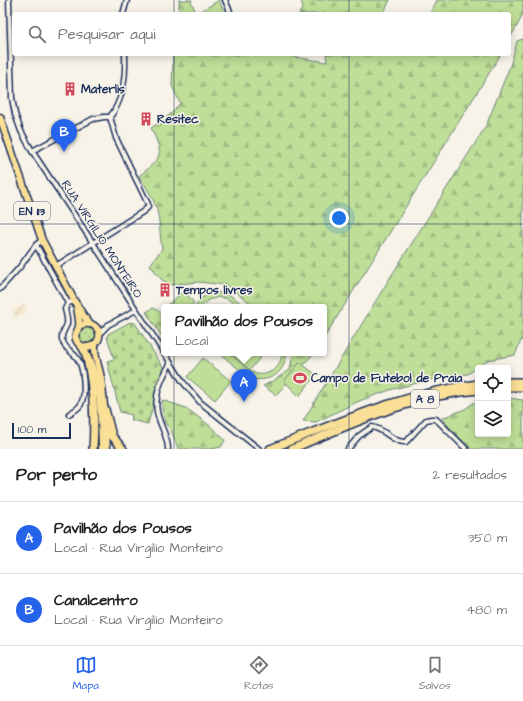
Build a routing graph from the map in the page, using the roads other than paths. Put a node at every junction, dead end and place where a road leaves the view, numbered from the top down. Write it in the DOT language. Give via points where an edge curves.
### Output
graph roads {
  1 [pos="9,0"];
  2 [pos="127,0"];
  3 [pos="225,0"];
  4 [pos="124,12"];
  5 [pos="230,12"];
  6 [pos="125,56"];
  7 [pos="0,117"];
  8 [pos="110,117"];
  9 [pos="32,151"];
  10 [pos="42,240"];
  11 [pos="93,243"];
  12 [pos="36,245"];
  13 [pos="56,266"];
  14 [pos="0,289"];
  15 [pos="76,302"];
  16 [pos="68,303"];
  17 [pos="136,310"];
  18 [pos="89,324"];
  19 [pos="108,325"];
  20 [pos="80,326"];
  21 [pos="96,327"];
  22 [pos="99,334"];
  23 [pos="95,344"];
  24 [pos="83,348"];
  25 [pos="161,350"];
  26 [pos="165,356"];
  27 [pos="170,364"];
  28 [pos="511,382"];
  29 [pos="523,382"];
  30 [pos="475,384"];
  31 [pos="511,388"];
  32 [pos="523,388"];
  33 [pos="475,390"];
  34 [pos="105,409"];
  35 [pos="70,414"];
  36 [pos="168,447"];
  37 [pos="350,448"];
  38 [pos="93,449"];
  39 [pos="102,449"];
  40 [pos="107,449"];
  41 [pos="123,449"];
  42 [pos="259,449"];
  43 [pos="270,449"];
  44 [pos="292,449"];
  45 [pos="466,449"];
  1 -- 9 [label="street, RUA VIRGÍLIO MONTEIRO" via="14,108 18,125"];
  2 -- 4 [label="street"];
  3 -- 5 [label="street"];
  6 -- 8 [label="street" via="123,90"];
  7 -- 10 [label="main road, EN 113"];
  8 -- 9 [label="street" via="93,119"];
  8 -- 11 [label="street" via="116,138 148,207"];
  9 -- 11 [label="street, RUA VIRGÍLIO MONTEIRO"];
  10 -- 12 [label="street"];
  10 -- 13 [label="main road, EN 113"];
  11 -- 13 [label="street"];
  11 -- 17 [label="street, RUA VIRGÍLIO MONTEIRO"];
  12 -- 14 [label="street"];
  12 -- 16 [label="street"];
  13 -- 15 [label="main road, EN 113"];
  15 -- 16 [label="street"];
  15 -- 18 [label="main road, EN 113"];
  15 -- 20 [label="main road, EN 113"];
  16 -- 35 [label="street" via="65,309 67,324 62,340 79,361 83,380 81,405"];
  17 -- 19 [label="street"];
  17 -- 25 [label="street, RUA VIRGÍLIO MONTEIRO"];
  18 -- 20 [label="main road"];
  18 -- 21 [label="main road"];
  19 -- 21 [label="street"];
  19 -- 22 [label="street"];
  20 -- 24 [label="main road, EN 113" via="77,329 76,340"];
  21 -- 22 [label="main road"];
  22 -- 23 [label="main road"];
  23 -- 24 [label="main road"];
  23 -- 34 [label="main road"];
  24 -- 38 [label="highway" via="90,368"];
  24 -- 39 [label="main road, EN 113" via="93,368"];
  26 -- 27 [label="street, RUA VIRGÍLIO MONTEIRO"];
  27 -- 36 [label="street" via="160,385 156,404"];
  27 -- 42 [label="street, RUA VIRGÍLIO MONTEIRO" via="196,399"];
  28 -- 29 [label="highway"];
  30 -- 43 [label="highway, A 8" via="427,392 395,401"];
  31 -- 32 [label="highway"];
  33 -- 44 [label="highway, A 8" via="400,405"];
  34 -- 40 [label="main road"];
  34 -- 41 [label="highway" via="112,436"];
  37 -- 45 [label="street" via="359,436 372,427 379,428 400,442 406,442 426,420 436,419"];
}
